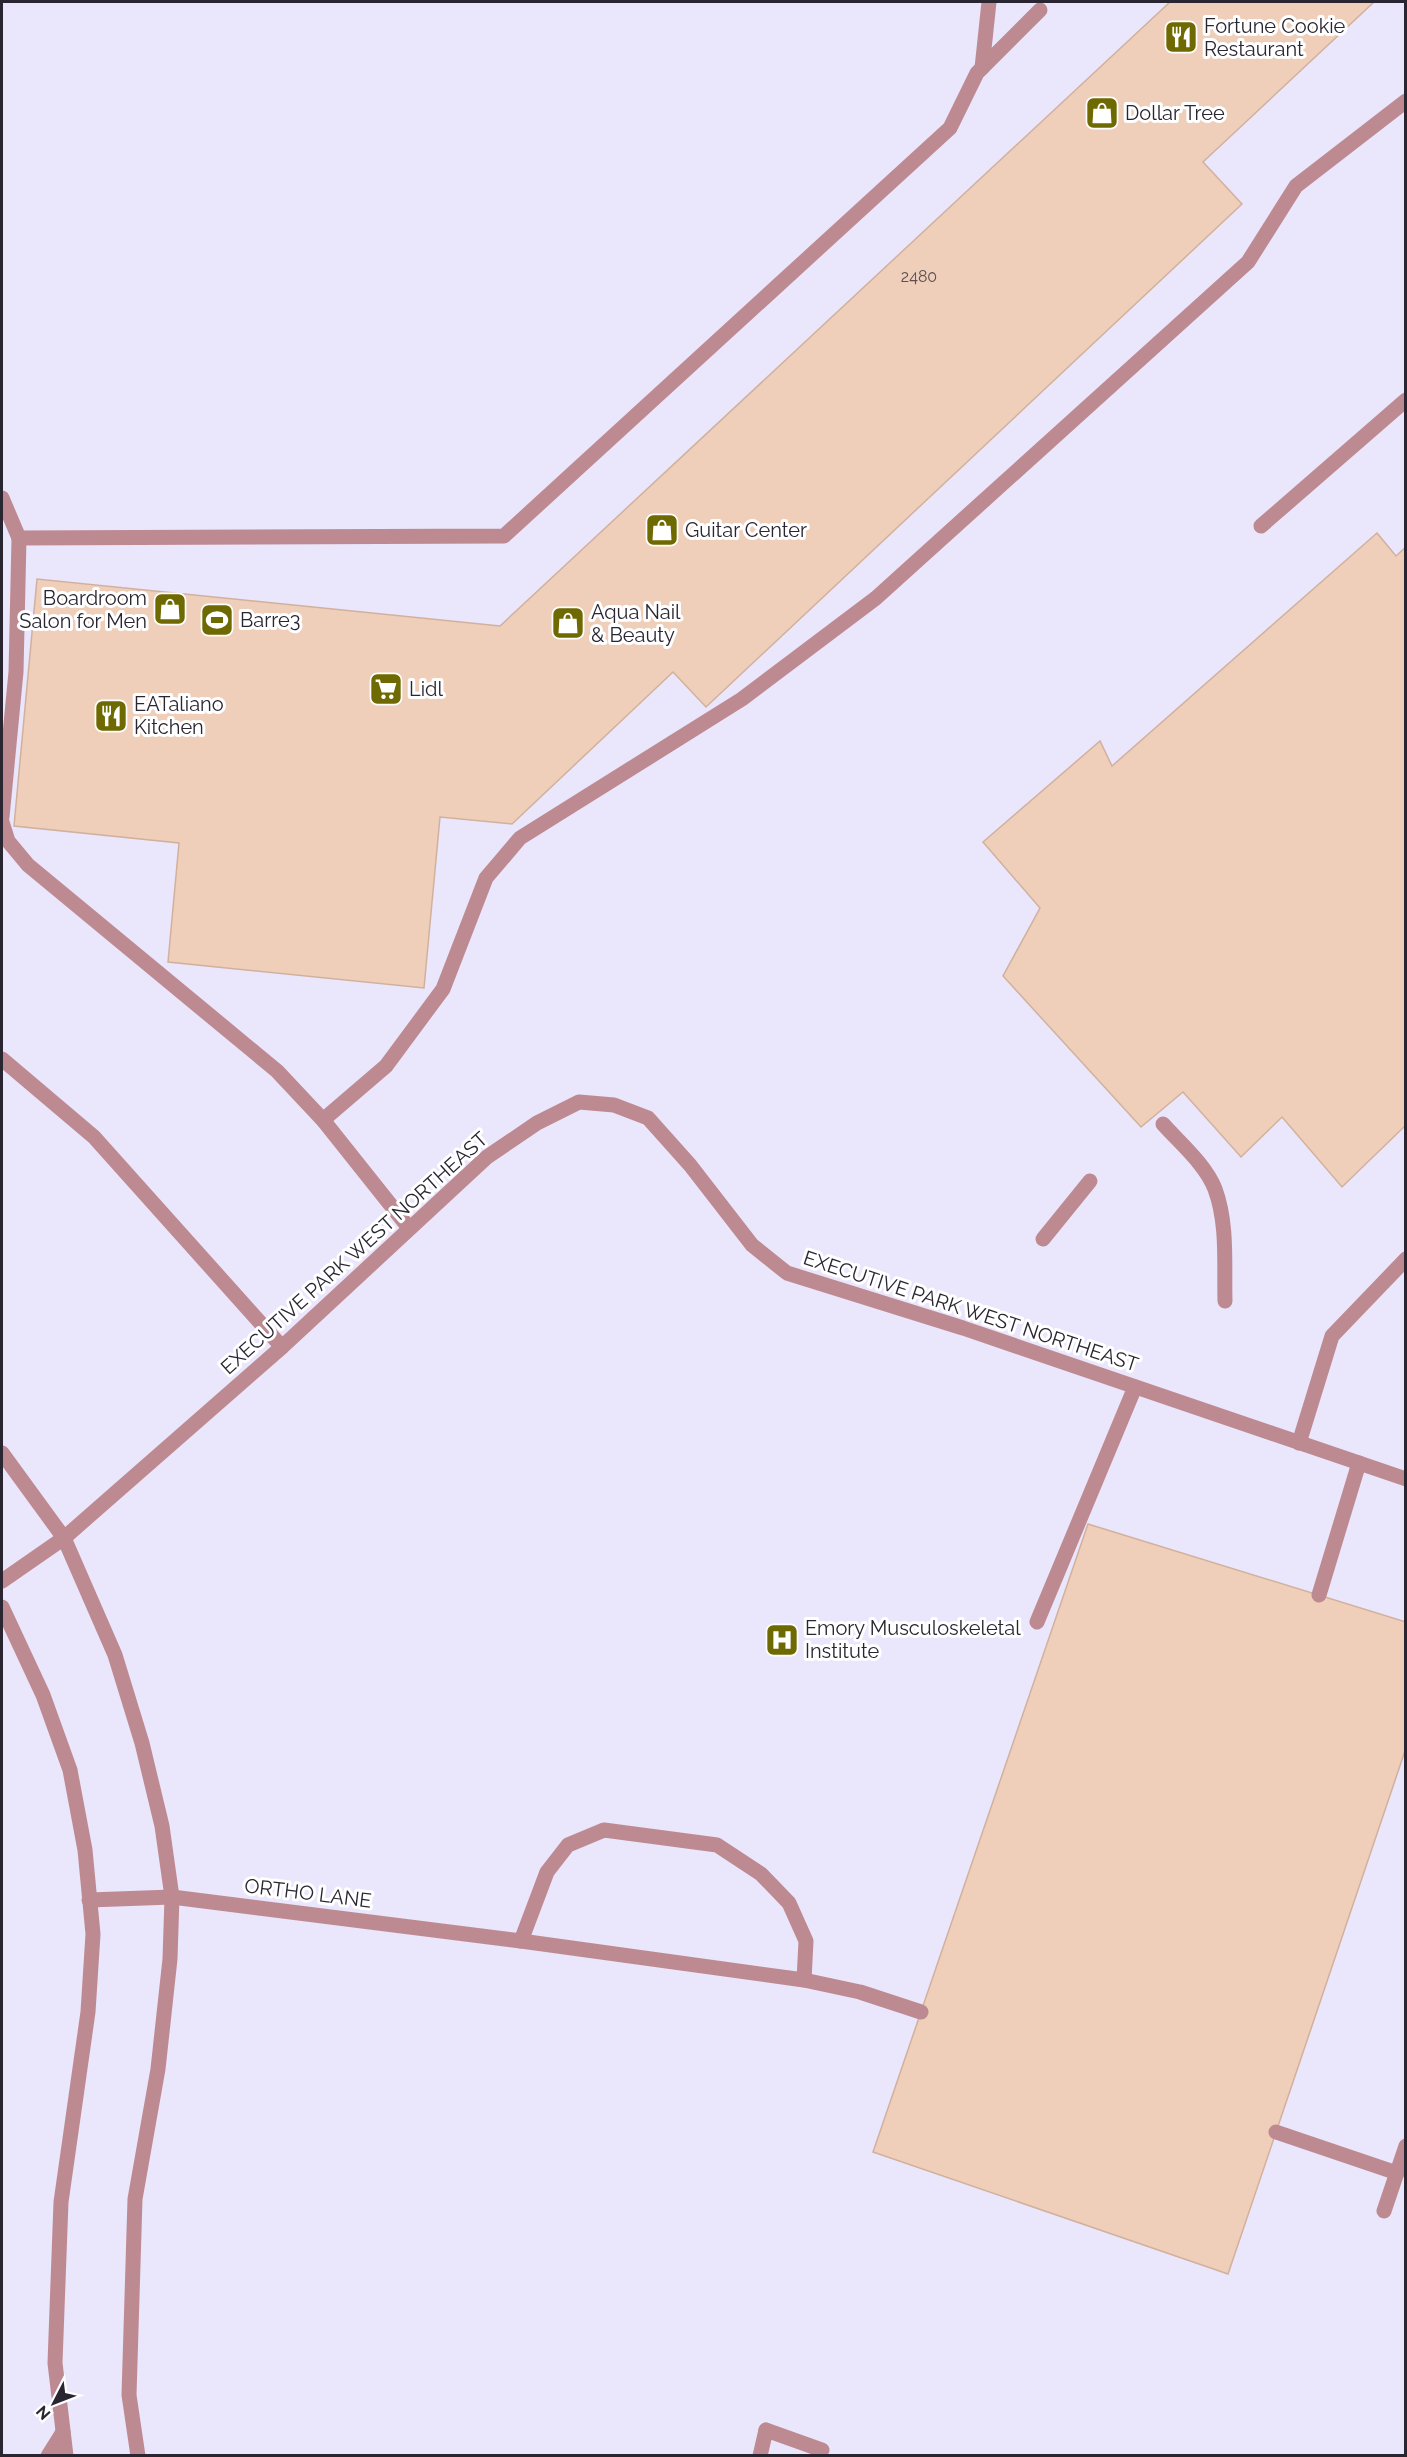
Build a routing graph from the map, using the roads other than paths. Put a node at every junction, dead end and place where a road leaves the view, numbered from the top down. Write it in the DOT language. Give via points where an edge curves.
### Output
graph roads {
  1 [pos="989,2"];
  2 [pos="1040,10"];
  3 [pos="982,68"];
  4 [pos="1406,101"];
  5 [pos="1406,400"];
  6 [pos="2,498"];
  7 [pos="1261,526"];
  8 [pos="19,538"];
  9 [pos="2,817"];
  10 [pos="2,822"];
  11 [pos="2,1059"];
  12 [pos="323,1120"];
  13 [pos="1163,1124"];
  14 [pos="1090,1180"];
  15 [pos="409,1228"];
  16 [pos="1043,1239"];
  17 [pos="1406,1259"];
  18 [pos="1225,1301"];
  19 [pos="282,1347"];
  20 [pos="1135,1387"];
  21 [pos="1299,1443"];
  22 [pos="2,1453"];
  23 [pos="1359,1464"];
  24 [pos="1406,1479"];
  25 [pos="64,1538"];
  26 [pos="2,1581"];
  27 [pos="1318,1595"];
  28 [pos="2,1606"];
  29 [pos="1037,1622"];
  30 [pos="172,1897"];
  31 [pos="89,1900"];
  32 [pos="521,1941"];
  33 [pos="804,1980"];
  34 [pos="921,2012"];
  35 [pos="1276,2132"];
  36 [pos="1406,2146"];
  37 [pos="1397,2173"];
  38 [pos="1384,2211"];
  39 [pos="63,2432"];
  40 [pos="822,2450"];
  41 [pos="48,2456"];
  42 [pos="66,2456"];
  43 [pos="138,2456"];
  44 [pos="760,2456"];
  1 -- 3 [label="street"];
  2 -- 3 [label="street"];
  3 -- 8 [label="street" via="950,128 504,536"];
  4 -- 12 [label="street" via="1296,186 1248,262 876,598 742,699 520,838 486,878 443,989 386,1066"];
  5 -- 7 [label="street"];
  6 -- 8 [label="street"];
  8 -- 9 [label="street" via="16,672"];
  10 -- 12 [label="street" via="8,841 28,865 277,1071"];
  11 -- 19 [label="street" via="94,1137"];
  12 -- 15 [label="street"];
  13 -- 18 [label="street" via="1215,1188 1222,1221"];
  14 -- 16 [label="street"];
  15 -- 19 [label="street, EXECUTIVE PARK WEST NORTHEAST"];
  15 -- 20 [label="street, EXECUTIVE PARK WEST NORTHEAST" via="487,1157 537,1123 579,1102 614,1105 648,1118 752,1245 787,1273"];
  17 -- 21 [label="street" via="1332,1336"];
  19 -- 25 [label="street, EXECUTIVE PARK WEST NORTHEAST"];
  20 -- 21 [label="street, EXECUTIVE PARK WEST NORTHEAST"];
  20 -- 29 [label="street"];
  21 -- 23 [label="street, EXECUTIVE PARK WEST NORTHEAST"];
  22 -- 25 [label="street"];
  23 -- 24 [label="street, EXECUTIVE PARK WEST NORTHEAST"];
  23 -- 27 [label="street"];
  25 -- 26 [label="street, EXECUTIVE PARK WEST NORTHEAST"];
  25 -- 30 [label="street" via="114,1655 142,1743 162,1826"];
  28 -- 31 [label="street" via="43,1695 70,1770 85,1850"];
  30 -- 31 [label="street, ORTHO LANE"];
  30 -- 32 [label="street, ORTHO LANE"];
  30 -- 43 [label="street" via="170,1959 158,2069 135,2199 129,2395"];
  31 -- 39 [label="street" via="93,1934 88,2012 60,2223 55,2363"];
  32 -- 33 [label="street, ORTHO LANE"];
  32 -- 33 [label="street" via="547,1872 568,1845 604,1830 717,1845 761,1874 789,1903 806,1941"];
  33 -- 34 [label="street, ORTHO LANE" via="860,1992"];
  35 -- 37 [label="street"];
  36 -- 37 [label="street"];
  37 -- 38 [label="street"];
  39 -- 41 [label="street"];
  39 -- 42 [label="street"];
  40 -- 44 [label="street" via="766,2430"];
}
